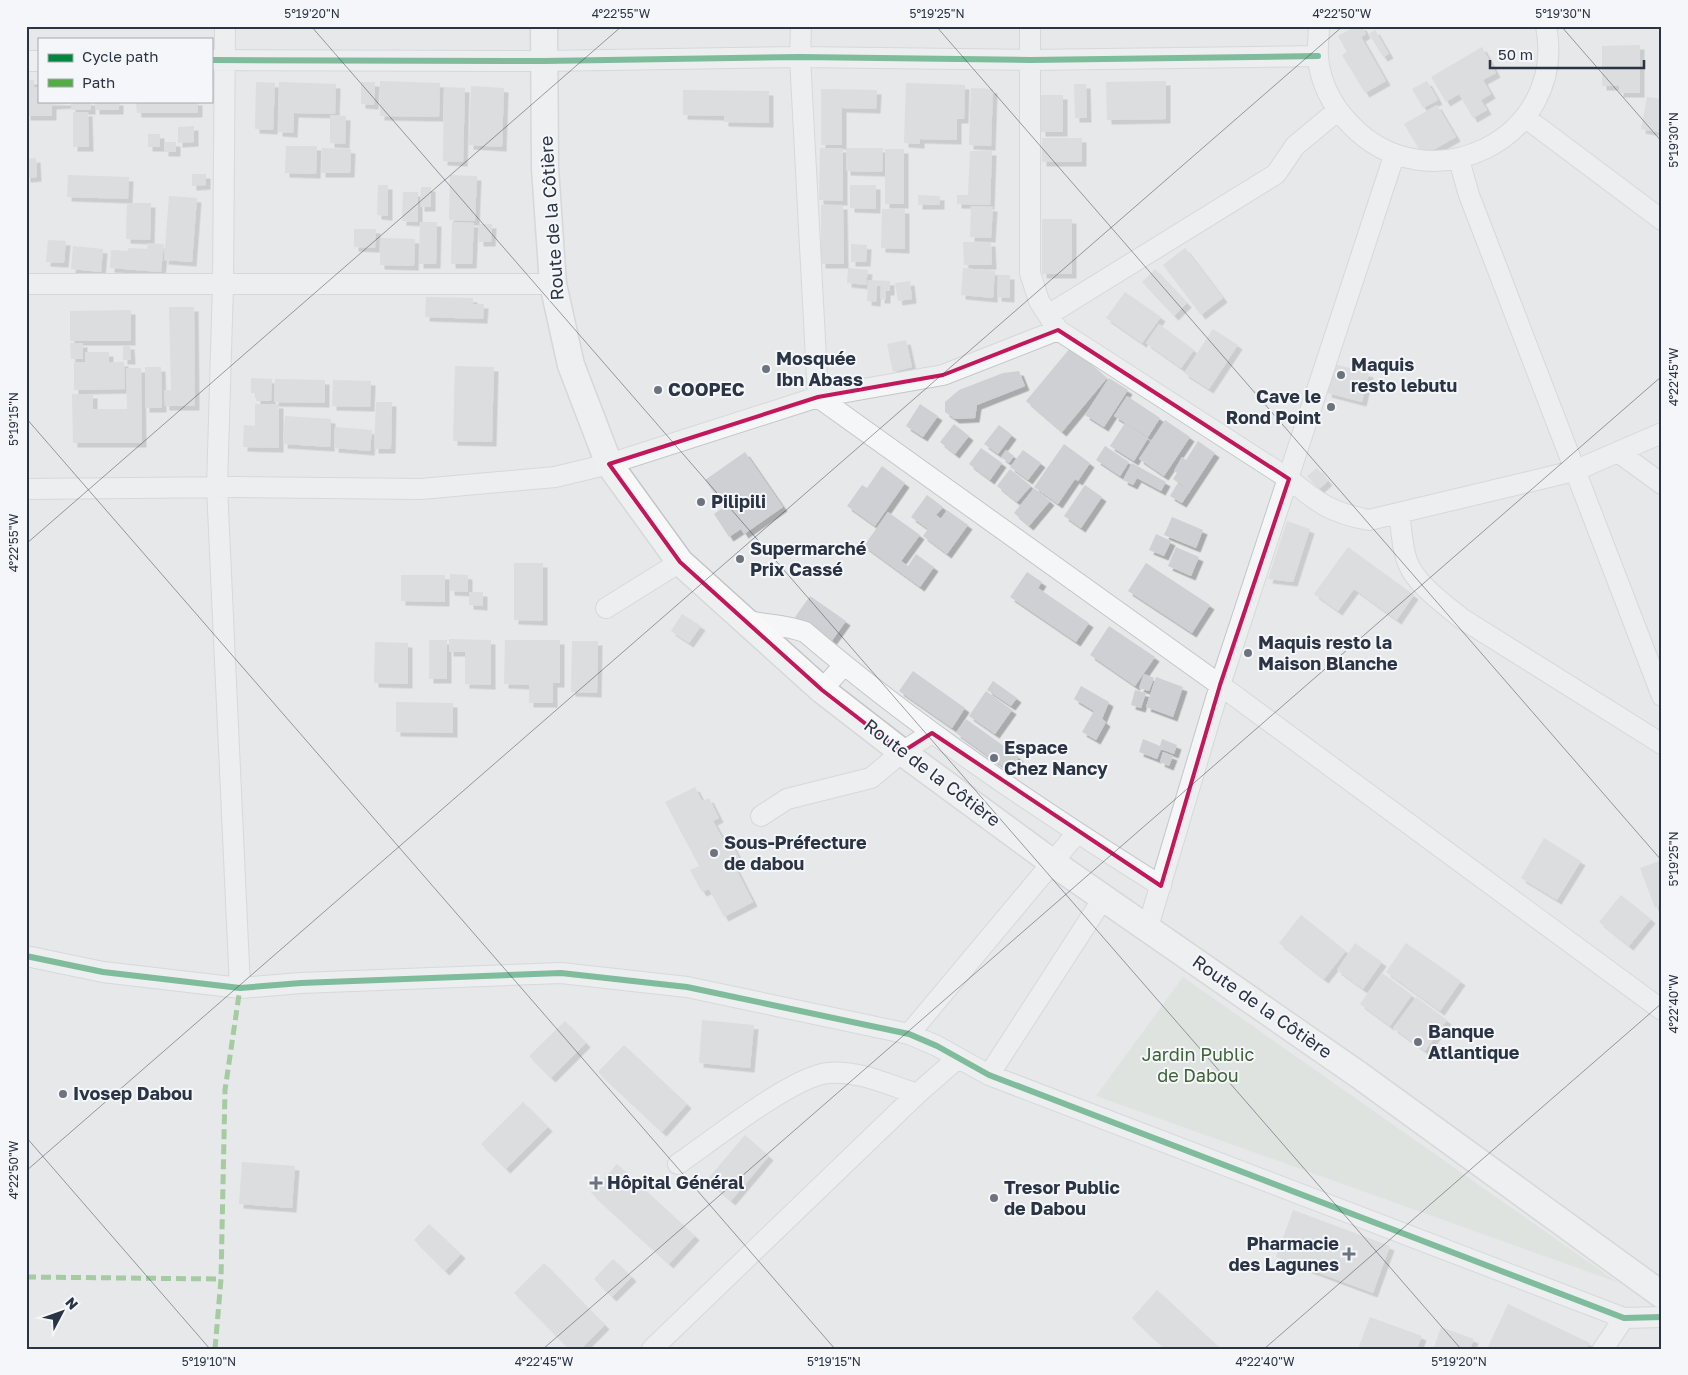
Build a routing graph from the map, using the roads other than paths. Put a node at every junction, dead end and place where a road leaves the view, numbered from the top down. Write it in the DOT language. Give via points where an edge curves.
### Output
graph roads {
  1 [pos="225,26"];
  2 [pos="544,26"];
  3 [pos="801,26"];
  4 [pos="1030,26"];
  5 [pos="1319,26"];
  6 [pos="1546,26"];
  7 [pos="1318,56"];
  8 [pos="800,57"];
  9 [pos="218,60"];
  10 [pos="1030,60"];
  11 [pos="544,61"];
  12 [pos="1338,111"];
  13 [pos="1526,118"];
  14 [pos="1394,156"];
  15 [pos="1458,160"];
  16 [pos="1662,220"];
  17 [pos="26,284"];
  18 [pos="553,284"];
  19 [pos="223,285"];
  20 [pos="1053,323"];
  21 [pos="818,397"];
  22 [pos="1662,433"];
  23 [pos="1618,452"];
  24 [pos="609,464"];
  25 [pos="1574,471"];
  26 [pos="1289,479"];
  27 [pos="1662,484"];
  28 [pos="217,487"];
  29 [pos="26,489"];
  30 [pos="1398,514"];
  31 [pos="680,562"];
  32 [pos="606,608"];
  33 [pos="742,620"];
  34 [pos="844,665"];
  35 [pos="1220,685"];
  36 [pos="822,690"];
  37 [pos="1662,696"];
  38 [pos="932,733"];
  39 [pos="1662,744"];
  40 [pos="902,752"];
  41 [pos="761,816"];
  42 [pos="1077,833"];
  43 [pos="1053,863"];
  44 [pos="1161,886"];
  45 [pos="1104,897"];
  46 [pos="1148,927"];
  47 [pos="26,956"];
  48 [pos="240,988"];
  49 [pos="1662,1010"];
  50 [pos="910,1034"];
  51 [pos="957,1058"];
  52 [pos="989,1074"];
  53 [pos="917,1094"];
  54 [pos="678,1164"];
  55 [pos="1662,1295"];
  56 [pos="1662,1317"];
  57 [pos="1624,1318"];
  58 [pos="652,1349"];
  59 [pos="1603,1349"];
  1 -- 9 [label="street"];
  2 -- 11 [label="main road, Route de la Côtière"];
  3 -- 8 [label="street"];
  4 -- 10 [label="street"];
  5 -- 7 [label="street"];
  6 -- 13 [label="street" via="1550,44 1544,84"];
  7 -- 10 [label="street"];
  7 -- 12 [label="street" via="1324,85"];
  8 -- 10 [label="street"];
  8 -- 11 [label="street"];
  8 -- 21 [label="street"];
  9 -- 11 [label="street"];
  9 -- 19 [label="street"];
  10 -- 20 [label="street" via="1030,272 1039,301"];
  11 -- 18 [label="main road, Route de la Côtière" via="545,168"];
  12 -- 14 [label="street" via="1362,138"];
  12 -- 20 [label="street" via="1295,146 1276,174"];
  13 -- 15 [label="street" via="1496,145"];
  13 -- 16 [label="street"];
  14 -- 15 [label="street" via="1426,162"];
  14 -- 26 [label="street"];
  15 -- 25 [label="street"];
  17 -- 19 [label="street"];
  18 -- 19 [label="street"];
  18 -- 24 [label="main road, Route de la Côtière" via="571,365"];
  19 -- 28 [label="street"];
  20 -- 21 [label="street" via="943,375"];
  20 -- 26 [label="street"];
  21 -- 24 [label="street"];
  21 -- 35 [label="street"];
  22 -- 23 [label="street"];
  23 -- 25 [label="street"];
  23 -- 27 [label="street"];
  24 -- 28 [label="street" via="555,476 421,489"];
  24 -- 31 [label="main road, Route de la Côtière"];
  25 -- 30 [label="street"];
  25 -- 37 [label="street"];
  26 -- 30 [label="street" via="1318,503 1342,515 1369,520"];
  26 -- 35 [label="street"];
  28 -- 29 [label="street"];
  28 -- 48 [label="street"];
  30 -- 39 [label="street" via="1411,571 1432,593 1461,618"];
  31 -- 32 [label="street"];
  31 -- 33 [label="main road, Route de la Côtière"];
  33 -- 34 [label="street" via="774,627 789,626 806,632"];
  33 -- 36 [label="main road, Route de la Côtière"];
  34 -- 36 [label="street"];
  34 -- 38 [label="street"];
  35 -- 44 [label="street"];
  35 -- 49 [label="street"];
  36 -- 40 [label="main road, Route de la Côtière"];
  38 -- 40 [label="street"];
  38 -- 42 [label="street"];
  40 -- 41 [label="street" via="871,778 786,799"];
  40 -- 43 [label="main road, Route de la Côtière"];
  42 -- 43 [label="street"];
  42 -- 44 [label="street"];
  43 -- 45 [label="main road, Route de la Côtière"];
  43 -- 50 [label="street"];
  44 -- 46 [label="street"];
  45 -- 46 [label="main road, Route de la Côtière"];
  45 -- 52 [label="street"];
  46 -- 55 [label="main road, Route de la Côtière"];
  47 -- 48 [label="street" via="103,972"];
  48 -- 50 [label="street" via="562,973 687,987"];
  50 -- 51 [label="street"];
  51 -- 52 [label="street"];
  51 -- 53 [label="street"];
  52 -- 57 [label="street"];
  53 -- 54 [label="street" via="854,1074 827,1073 802,1080"];
  53 -- 58 [label="street"];
  56 -- 57 [label="street"];
  57 -- 59 [label="street"];
}
